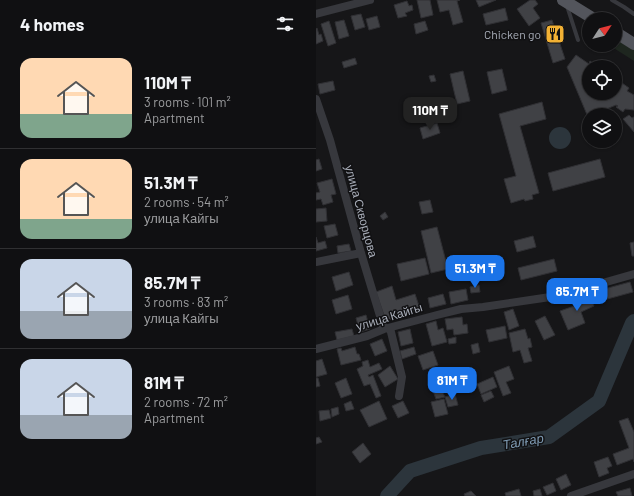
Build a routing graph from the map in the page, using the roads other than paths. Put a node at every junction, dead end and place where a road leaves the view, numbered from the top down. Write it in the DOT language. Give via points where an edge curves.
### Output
graph roads {
  1 [pos="370,0"];
  2 [pos="612,0"];
  3 [pos="567,1"];
  4 [pos="584,12"];
  5 [pos="316,14"];
  6 [pos="634,14"];
  7 [pos="622,36"];
  8 [pos="578,40"];
  9 [pos="634,44"];
  10 [pos="316,99"];
  11 [pos="361,253"];
  12 [pos="316,262"];
  13 [pos="634,274"];
  14 [pos="387,328"];
  15 [pos="316,349"];
  16 [pos="399,396"];
  17 [pos="634,474"];
  18 [pos="571,496"];
  1 -- 5 [label="street"];
  2 -- 6 [label="lane"];
  3 -- 4 [label="main road"];
  3 -- 8 [label="lane"];
  7 -- 9 [label="main road"];
  10 -- 11 [label="street, улица Скворцова"];
  11 -- 12 [label="street"];
  11 -- 14 [label="street, улица Скворцова"];
  13 -- 14 [label="street, улица Кайгы" via="557,296 461,309"];
  14 -- 15 [label="street, улица Кайгы"];
  14 -- 16 [label="street, улица Скворцова" via="402,377"];
  17 -- 18 [label="street"];
}
